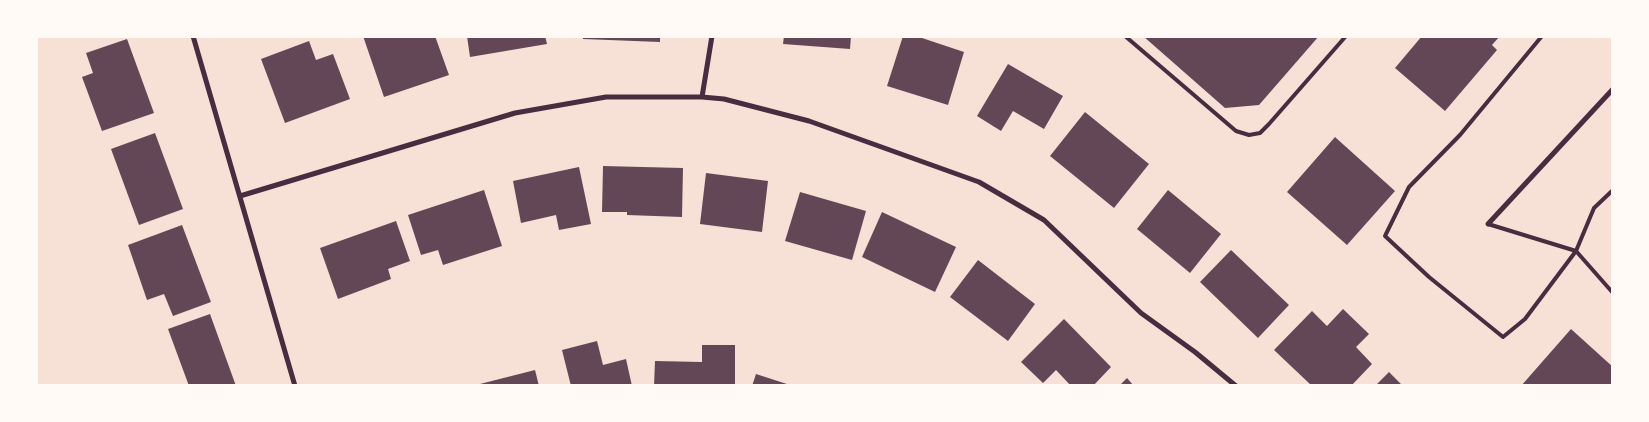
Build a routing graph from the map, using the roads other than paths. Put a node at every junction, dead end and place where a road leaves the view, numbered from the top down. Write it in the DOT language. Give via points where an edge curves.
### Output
graph roads {
  1 [pos="193,36"];
  2 [pos="712,36"];
  3 [pos="1125,36"];
  4 [pos="1346,36"];
  5 [pos="1542,36"];
  6 [pos="1613,90"];
  7 [pos="702,97"];
  8 [pos="1613,190"];
  9 [pos="240,196"];
  10 [pos="1488,224"];
  11 [pos="1576,251"];
  12 [pos="1613,293"];
  13 [pos="295,386"];
  14 [pos="1236,386"];
  1 -- 9 [label="street"];
  2 -- 7 [label="street"];
  3 -- 4 [label="lane" via="1236,131 1249,135 1260,133 1269,124"];
  5 -- 11 [label="lane" via="1460,135 1409,187 1384,236 1503,337 1525,319"];
  6 -- 10 [label="street"];
  7 -- 9 [label="street" via="606,97 515,113"];
  7 -- 14 [label="street" via="809,121 979,182 1044,220 1141,313"];
  8 -- 11 [label="lane" via="1594,208"];
  9 -- 13 [label="street"];
  10 -- 11 [label="lane"];
  11 -- 12 [label="lane"];
}
